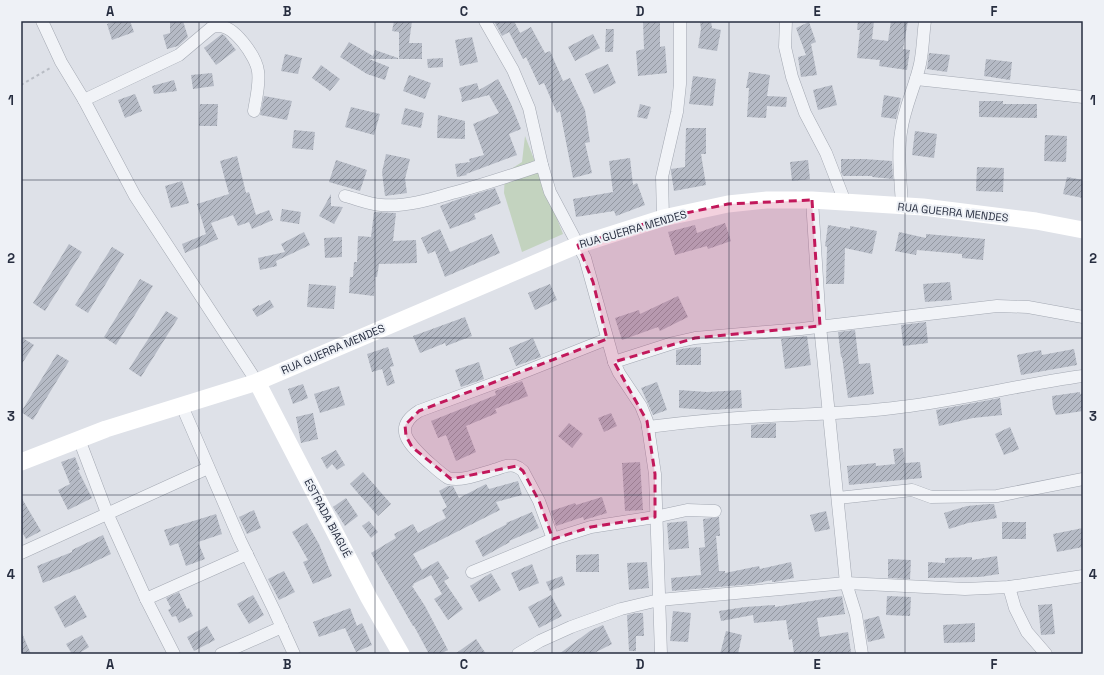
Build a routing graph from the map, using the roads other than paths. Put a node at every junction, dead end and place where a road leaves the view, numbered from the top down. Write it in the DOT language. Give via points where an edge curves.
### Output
graph roads {
  1 [pos="42,21"];
  2 [pos="485,21"];
  3 [pos="680,21"];
  4 [pos="786,21"];
  5 [pos="925,21"];
  6 [pos="916,79"];
  7 [pos="1083,97"];
  8 [pos="84,100"];
  9 [pos="254,111"];
  10 [pos="542,165"];
  11 [pos="345,196"];
  12 [pos="812,200"];
  13 [pos="845,202"];
  14 [pos="902,206"];
  15 [pos="663,218"];
  16 [pos="1083,230"];
  17 [pos="578,245"];
  18 [pos="1083,317"];
  19 [pos="820,326"];
  20 [pos="607,339"];
  21 [pos="614,362"];
  22 [pos="1083,376"];
  23 [pos="257,382"];
  24 [pos="182,406"];
  25 [pos="830,413"];
  26 [pos="648,427"];
  27 [pos="79,439"];
  28 [pos="21,462"];
  29 [pos="208,468"];
  30 [pos="1083,479"];
  31 [pos="838,498"];
  32 [pos="715,511"];
  33 [pos="107,514"];
  34 [pos="655,517"];
  35 [pos="553,539"];
  36 [pos="21,553"];
  37 [pos="247,554"];
  38 [pos="472,572"];
  39 [pos="1083,576"];
  40 [pos="846,583"];
  41 [pos="1009,587"];
  42 [pos="146,599"];
  43 [pos="659,600"];
  44 [pos="282,627"];
  45 [pos="174,654"];
  46 [pos="221,654"];
  47 [pos="294,654"];
  48 [pos="401,654"];
  49 [pos="518,654"];
  50 [pos="661,654"];
  51 [pos="862,654"];
  52 [pos="1046,654"];
  1 -- 8 [label="street" via="61,62"];
  2 -- 10 [label="street" via="513,70 530,108"];
  3 -- 15 [label="street" via="680,84 677,112 662,177"];
  4 -- 13 [label="street" via="785,47 792,77"];
  5 -- 6 [label="street"];
  6 -- 7 [label="street"];
  6 -- 14 [label="street" via="901,131 899,152"];
  8 -- 9 [label="street" via="179,55 211,28 218,26 227,28 237,36 253,57 258,70 259,84"];
  8 -- 23 [label="street" via="136,196"];
  10 -- 11 [label="street" via="424,202 377,205"];
  10 -- 17 [label="street" via="550,192"];
  12 -- 13 [label="street, RUA GUERRA MENDES"];
  12 -- 15 [label="street, RUA GUERRA MENDES" via="766,200 728,204"];
  12 -- 19 [label="street"];
  13 -- 14 [label="street, RUA GUERRA MENDES"];
  14 -- 16 [label="street, RUA GUERRA MENDES" via="1036,221"];
  15 -- 17 [label="street, RUA GUERRA MENDES"];
  17 -- 20 [label="street" via="593,282"];
  17 -- 23 [label="street, RUA GUERRA MENDES"];
  18 -- 19 [label="street" via="1028,307 997,306"];
  19 -- 21 [label="street" via="695,338"];
  19 -- 25 [label="street"];
  20 -- 21 [label="street"];
  20 -- 35 [label="street" via="419,411 405,425 406,436 412,447 448,478 467,478 506,466 520,468 539,501"];
  21 -- 26 [label="street" via="639,402"];
  22 -- 25 [label="street" via="901,407"];
  23 -- 24 [label="street, RUA GUERRA MENDES"];
  23 -- 48 [label="street, ESTRADA BIAGUÉ" via="369,598"];
  24 -- 27 [label="street, RUA GUERRA MENDES"];
  24 -- 29 [label="street"];
  25 -- 26 [label="street"];
  25 -- 31 [label="street"];
  26 -- 34 [label="street" via="655,474"];
  27 -- 28 [label="street, RUA GUERRA MENDES"];
  27 -- 33 [label="street"];
  29 -- 33 [label="street"];
  29 -- 37 [label="street"];
  30 -- 31 [label="street" via="997,496 931,498 912,490"];
  31 -- 40 [label="street"];
  32 -- 34 [label="street" via="687,510"];
  33 -- 36 [label="street"];
  33 -- 42 [label="street"];
  34 -- 35 [label="street" via="591,527"];
  34 -- 43 [label="street"];
  35 -- 38 [label="street"];
  37 -- 42 [label="street"];
  37 -- 44 [label="street"];
  39 -- 41 [label="street"];
  40 -- 41 [label="street" via="965,589"];
  40 -- 43 [label="street"];
  40 -- 51 [label="street" via="856,615"];
  41 -- 52 [label="street" via="1015,608 1027,632"];
  42 -- 45 [label="street"];
  43 -- 49 [label="street" via="621,609 571,627"];
  43 -- 50 [label="street"];
  44 -- 46 [label="street"];
  44 -- 47 [label="street"];
}
